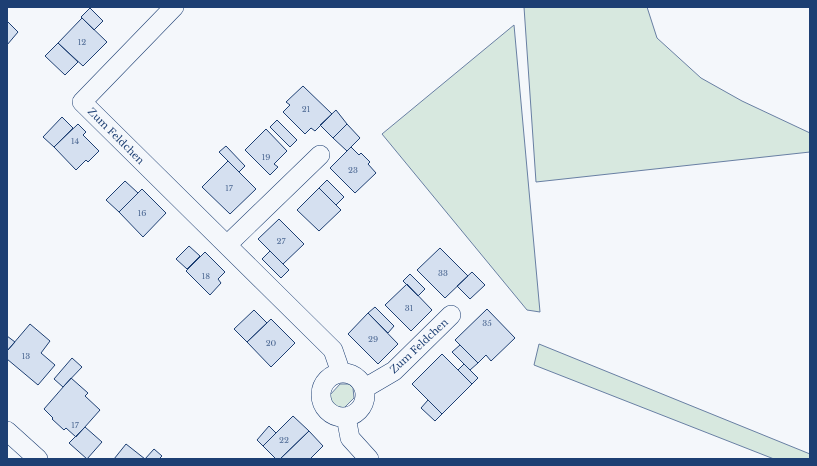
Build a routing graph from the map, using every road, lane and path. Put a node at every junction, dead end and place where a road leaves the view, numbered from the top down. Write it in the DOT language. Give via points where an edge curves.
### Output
graph roads {
  1 [pos="174,7"];
  2 [pos="320,155"];
  3 [pos="227,245"];
  4 [pos="451,315"];
  5 [pos="341,373"];
  6 [pos="365,388"];
  7 [pos="346,417"];
  8 [pos="7,432"];
  9 [pos="38,459"];
  10 [pos="369,459"];
  1 -- 3 [label="street, Zum Feldchen" via="82,102"];
  2 -- 3 [label="street"];
  3 -- 5 [label="street, Zum Feldchen" via="334,350"];
  4 -- 6 [label="street, Zum Feldchen" via="394,371"];
  5 -- 6 [label="street" via="356,376"];
  5 -- 7 [label="street" via="327,380 321,394 322,401 331,414"];
  6 -- 7 [label="street" via="364,404 354,415"];
  7 -- 10 [label="street" via="350,438"];
  8 -- 9 [label="street"];
}
